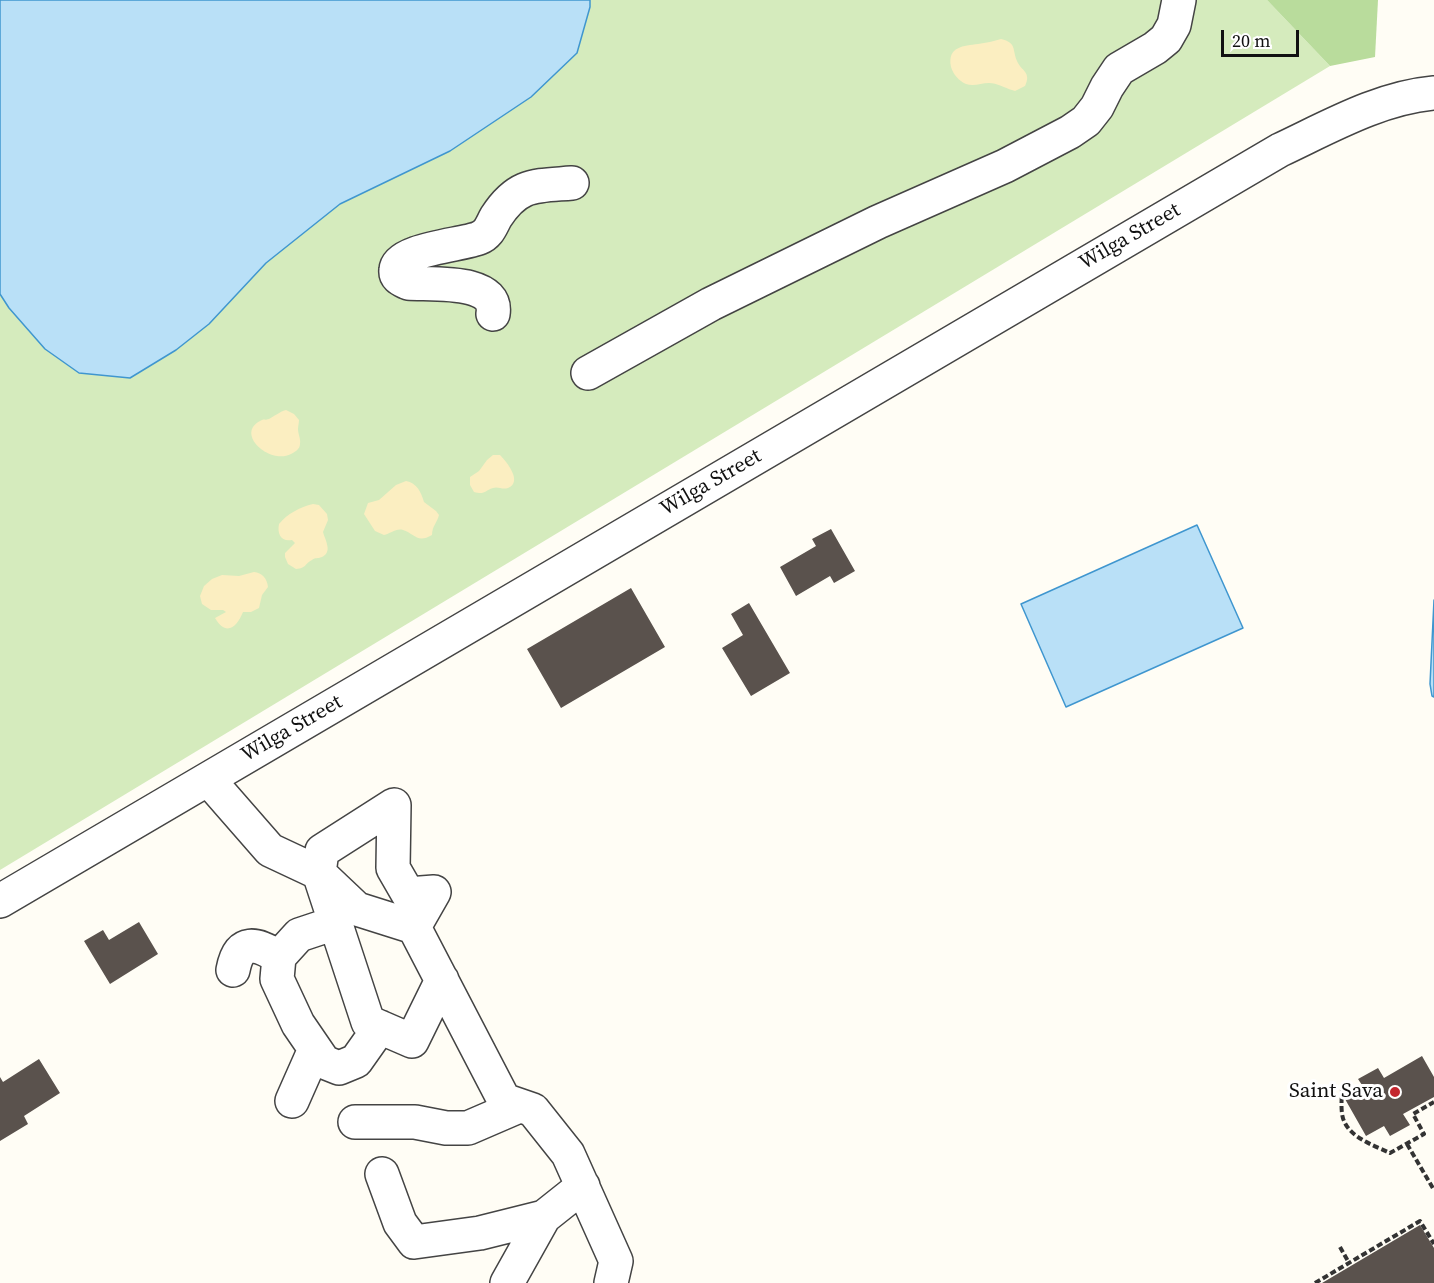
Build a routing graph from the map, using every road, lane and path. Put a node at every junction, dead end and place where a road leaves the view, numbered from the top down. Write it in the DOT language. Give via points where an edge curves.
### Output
graph roads {
  1 [pos="1179,0"];
  2 [pos="1434,93"];
  3 [pos="572,183"];
  4 [pos="493,314"];
  5 [pos="588,374"];
  6 [pos="208,778"];
  7 [pos="319,873"];
  8 [pos="0,901"];
  9 [pos="336,923"];
  10 [pos="414,927"];
  11 [pos="279,957"];
  12 [pos="233,970"];
  13 [pos="442,980"];
  14 [pos="380,1027"];
  15 [pos="315,1049"];
  16 [pos="1342,1088"];
  17 [pos="292,1101"];
  18 [pos="1434,1102"];
  19 [pos="519,1106"];
  20 [pos="355,1122"];
  21 [pos="1407,1144"];
  22 [pos="382,1174"];
  23 [pos="583,1186"];
  24 [pos="1434,1190"];
  25 [pos="544,1217"];
  26 [pos="1434,1244"];
  27 [pos="1340,1247"];
  28 [pos="1349,1263"];
  29 [pos="507,1283"];
  30 [pos="611,1283"];
  31 [pos="1315,1283"];
  1 -- 5 [label="street" via="1174,25 1166,39 1119,69 1097,107 1070,132 711,304"];
  2 -- 6 [label="street, Wilga Street" via="1417,94 1358,113 1280,150"];
  3 -- 4 [label="street" via="521,191 508,201 489,232 480,238 417,252 399,263 396,274 408,283 462,285 487,294"];
  6 -- 7 [label="street" via="270,850"];
  6 -- 8 [label="street, Wilga Street"];
  7 -- 9 [label="street"];
  7 -- 10 [label="street" via="357,909"];
  7 -- 10 [label="street" via="322,851 394,805 393,868 408,894 434,892"];
  9 -- 11 [label="street" via="299,935"];
  9 -- 14 [label="street" via="368,1022"];
  10 -- 13 [label="street"];
  11 -- 12 [label="street" via="254,945 236,957"];
  11 -- 15 [label="street" via="278,979 298,1024"];
  13 -- 14 [label="street" via="412,1041"];
  13 -- 19 [label="street" via="504,1100"];
  14 -- 15 [label="street" via="356,1061 339,1068 324,1062"];
  15 -- 17 [label="street"];
  16 -- 21 [label="path" via="1343,1120 1350,1131 1390,1154"];
  18 -- 21 [label="path" via="1413,1114 1424,1134"];
  19 -- 20 [label="street" via="468,1128 415,1122"];
  19 -- 23 [label="street" via="533,1110 568,1154"];
  21 -- 24 [label="path"];
  22 -- 25 [label="street" via="400,1223 414,1242 480,1233"];
  23 -- 25 [label="street"];
  23 -- 30 [label="street" via="616,1261"];
  25 -- 29 [label="street"];
  26 -- 28 [label="path" via="1420,1221"];
  27 -- 28 [label="path"];
  28 -- 31 [label="path"];
}
